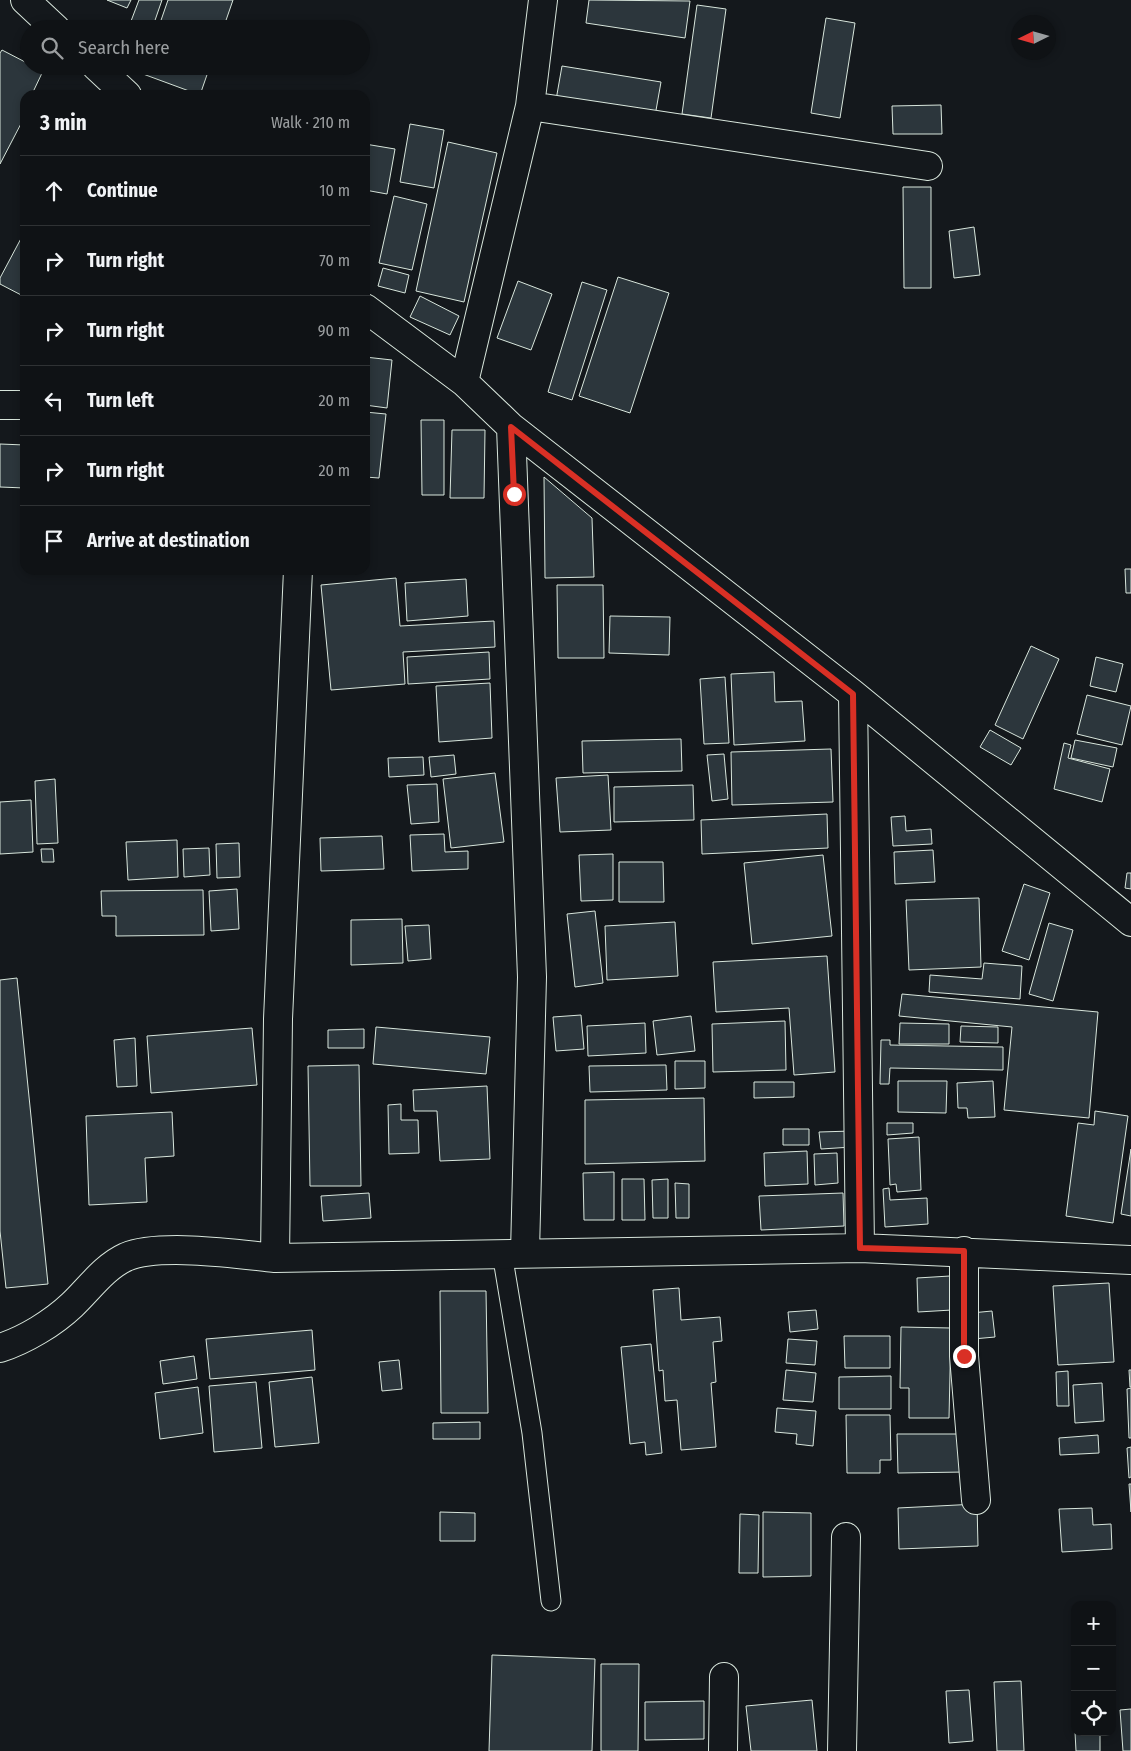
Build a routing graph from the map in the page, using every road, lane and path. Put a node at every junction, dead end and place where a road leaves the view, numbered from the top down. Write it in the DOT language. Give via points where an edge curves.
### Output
graph roads {
  1 [pos="25,0"];
  2 [pos="543,0"];
  3 [pos="46,20"];
  4 [pos="106,75"];
  5 [pos="122,90"];
  6 [pos="530,106"];
  7 [pos="928,166"];
  8 [pos="370,312"];
  9 [pos="464,382"];
  10 [pos="0,405"];
  11 [pos="20,405"];
  12 [pos="511,427"];
  13 [pos="298,575"];
  14 [pos="853,694"];
  15 [pos="1131,922"];
  16 [pos="860,1248"];
  17 [pos="964,1251"];
  18 [pos="514,1253"];
  19 [pos="275,1258"];
  20 [pos="1131,1260"];
  21 [pos="0,1348"];
  22 [pos="976,1500"];
  23 [pos="846,1536"];
  24 [pos="551,1601"];
  25 [pos="724,1677"];
  26 [pos="723,1751"];
  27 [pos="842,1751"];
  1 -- 3 [label="street"];
  2 -- 6 [label="street"];
  4 -- 5 [label="street"];
  6 -- 7 [label="street"];
  6 -- 9 [label="street"];
  8 -- 9 [label="street"];
  9 -- 12 [label="street"];
  10 -- 11 [label="street"];
  12 -- 14 [label="street"];
  12 -- 18 [label="street" via="532,977"];
  13 -- 19 [label="street" via="278,1019"];
  14 -- 15 [label="street"];
  14 -- 16 [label="street"];
  16 -- 17 [label="street"];
  16 -- 18 [label="street"];
  17 -- 20 [label="street"];
  17 -- 22 [label="street" via="964,1356"];
  18 -- 19 [label="street"];
  18 -- 24 [label="lane"];
  19 -- 21 [label="street" via="190,1251 148,1252 126,1257 102,1273 71,1306 19,1342"];
  23 -- 27 [label="street"];
  25 -- 26 [label="street"];
}
